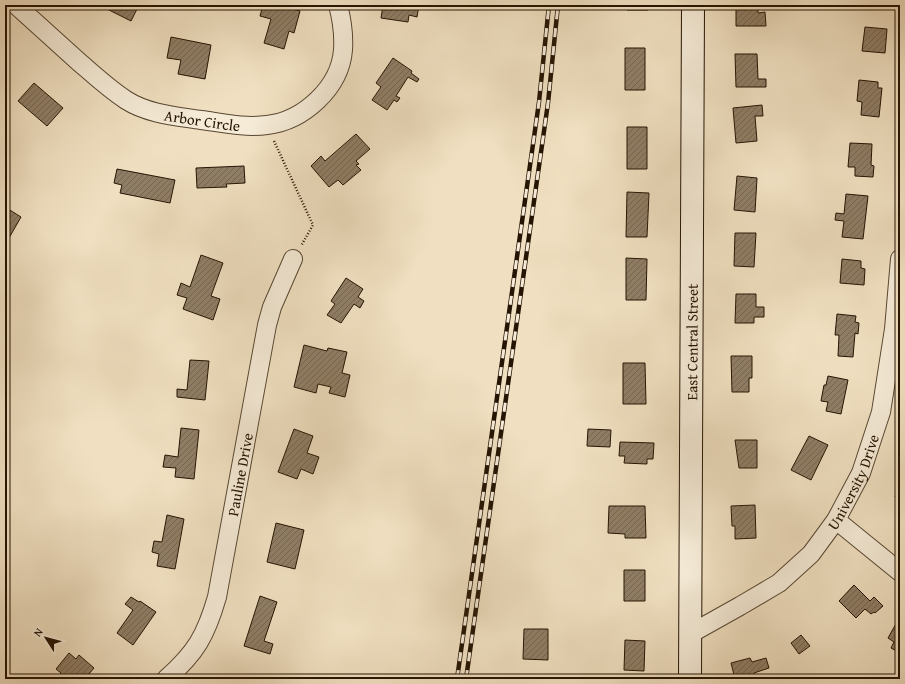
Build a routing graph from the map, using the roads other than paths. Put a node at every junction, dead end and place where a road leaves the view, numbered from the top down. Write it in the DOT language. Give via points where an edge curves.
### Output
graph roads {
  1 [pos="16,5"];
  2 [pos="338,5"];
  3 [pos="693,5"];
  4 [pos="293,259"];
  5 [pos="900,259"];
  6 [pos="836,520"];
  7 [pos="900,572"];
  8 [pos="690,634"];
  9 [pos="166,679"];
  10 [pos="690,679"];
  1 -- 2 [label="street, Arbor Circle" via="111,90 126,100 156,113 237,126 263,126 283,122 311,106 323,93 333,80 343,50"];
  3 -- 8 [label="main road, East Central Street"];
  4 -- 9 [label="street, Pauline Drive" via="267,325 213,610 194,650"];
  5 -- 6 [label="street, University Drive" via="894,329 881,412 861,473"];
  6 -- 7 [label="street"];
  6 -- 8 [label="street, University Drive" via="811,554 779,583"];
  8 -- 10 [label="main road, East Central Street"];
}
